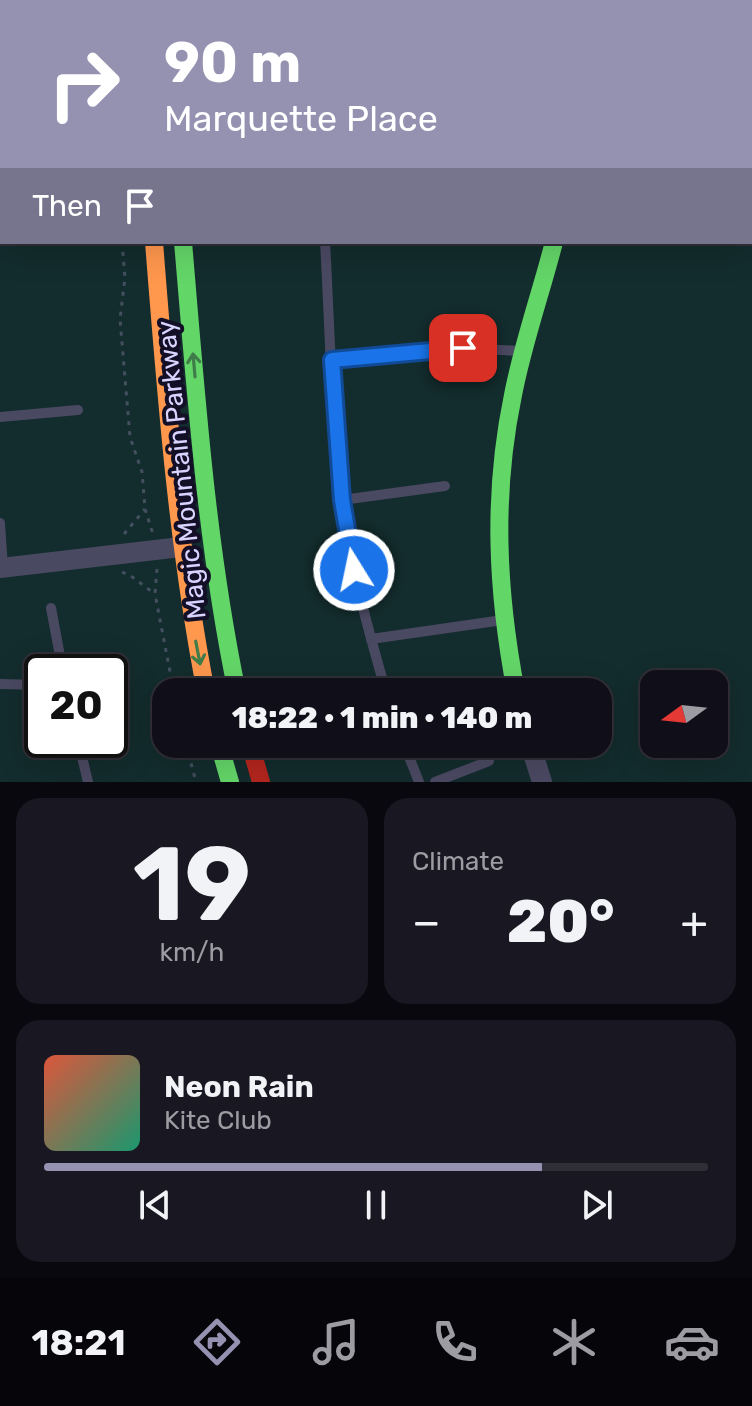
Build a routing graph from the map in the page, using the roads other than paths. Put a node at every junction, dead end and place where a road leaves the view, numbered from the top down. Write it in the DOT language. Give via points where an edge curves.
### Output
graph roads {
  1 [pos="154,244"];
  2 [pos="183,244"];
  3 [pos="325,244"];
  4 [pos="553,244"];
  5 [pos="522,352"];
  6 [pos="332,360"];
  7 [pos="78,410"];
  8 [pos="0,417"];
  9 [pos="445,486"];
  10 [pos="342,500"];
  11 [pos="0,523"];
  12 [pos="181,547"];
  13 [pos="2,568"];
  14 [pos="51,608"];
  15 [pos="503,620"];
  16 [pos="371,639"];
  17 [pos="60,654"];
  18 [pos="203,678"];
  19 [pos="234,678"];
  20 [pos="382,678"];
  21 [pos="513,678"];
  22 [pos="0,684"];
  23 [pos="24,685"];
  24 [pos="82,758"];
  25 [pos="223,758"];
  26 [pos="254,758"];
  27 [pos="410,758"];
  28 [pos="534,758"];
  29 [pos="489,761"];
  30 [pos="88,782"];
  31 [pos="230,782"];
  32 [pos="261,782"];
  33 [pos="419,782"];
  34 [pos="435,782"];
  35 [pos="542,782"];
  1 -- 12 [label="street, Magic Mountain Parkway"];
  19 -- 2 [label="street, Magic Mountain Parkway, one-way" via="207,515"];
  3 -- 6 [label="lane"];
  4 -- 5 [label="street"];
  5 -- 6 [label="lane" via="463,348"];
  5 -- 15 [label="street" via="500,478 497,537"];
  6 -- 10 [label="lane"];
  7 -- 8 [label="lane"];
  9 -- 10 [label="lane"];
  10 -- 16 [label="lane"];
  11 -- 13 [label="lane"];
  12 -- 13 [label="street"];
  12 -- 18 [label="street, Magic Mountain Parkway, one-way"];
  14 -- 17 [label="lane"];
  15 -- 16 [label="lane"];
  15 -- 21 [label="street"];
  16 -- 20 [label="lane"];
  22 -- 23 [label="lane"];
  24 -- 30 [label="lane"];
  25 -- 31 [label="street"];
  26 -- 32 [label="street"];
  27 -- 33 [label="lane"];
  28 -- 35 [label="street"];
  29 -- 34 [label="lane"];
}
